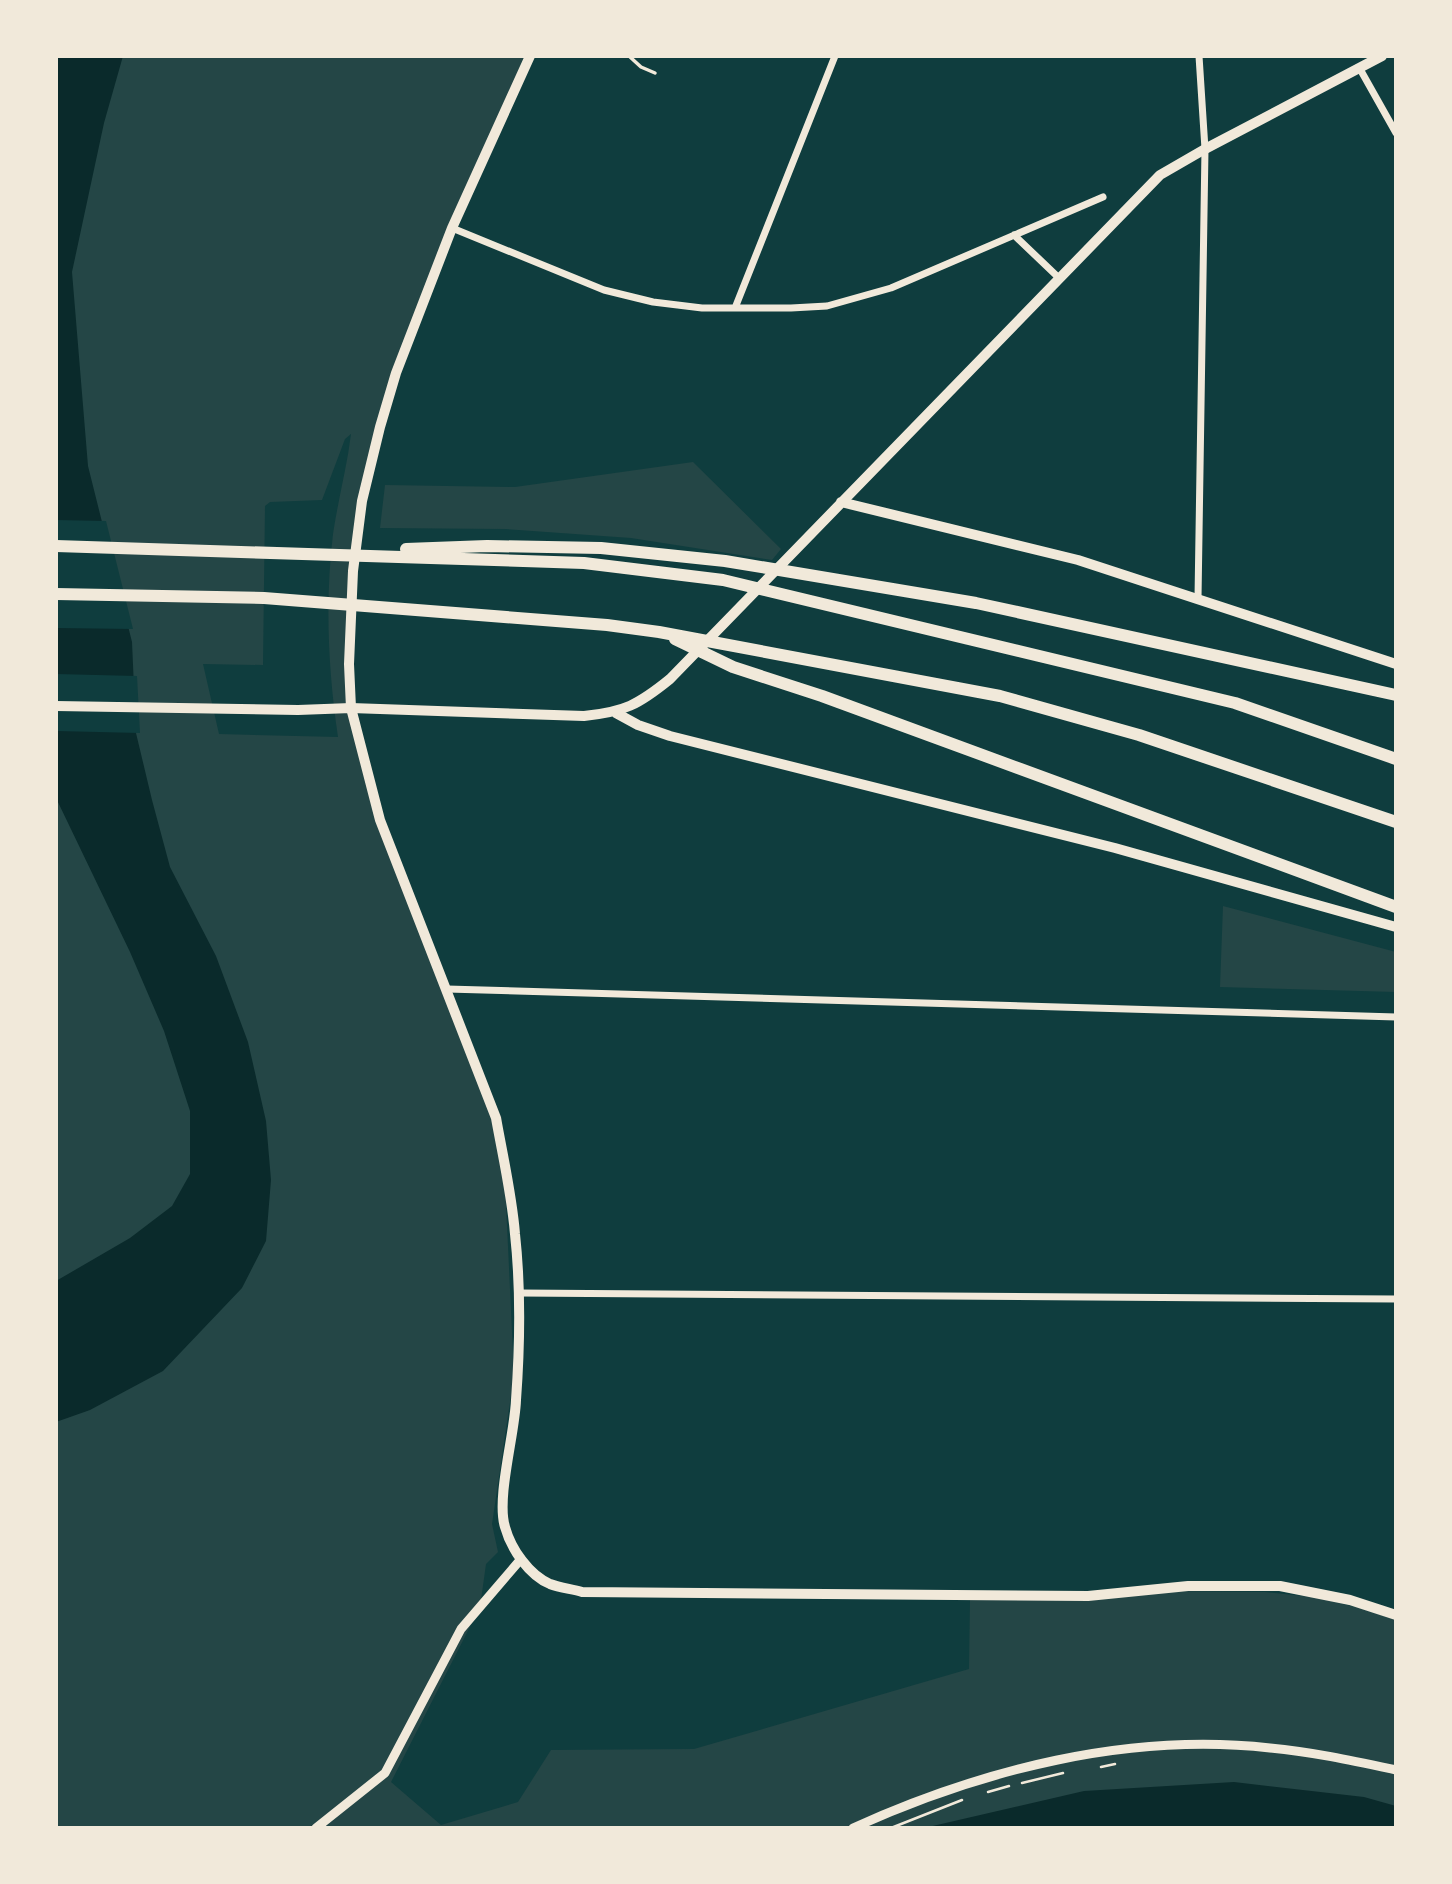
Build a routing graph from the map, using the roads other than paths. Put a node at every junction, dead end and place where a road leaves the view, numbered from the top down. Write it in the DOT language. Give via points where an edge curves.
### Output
graph roads {
  1 [pos="530,56"];
  2 [pos="629,56"];
  3 [pos="835,56"];
  4 [pos="1199,56"];
  5 [pos="1382,56"];
  6 [pos="1360,69"];
  7 [pos="656,73"];
  8 [pos="1396,133"];
  9 [pos="1205,149"];
  10 [pos="1103,197"];
  11 [pos="452,228"];
  12 [pos="1014,235"];
  13 [pos="1059,278"];
  14 [pos="735,308"];
  15 [pos="841,502"];
  16 [pos="56,546"];
  17 [pos="307,553"];
  18 [pos="56,594"];
  19 [pos="1198,598"];
  20 [pos="659,632"];
  21 [pos="1396,664"];
  22 [pos="1396,695"];
  23 [pos="56,706"];
  24 [pos="351,708"];
  25 [pos="615,713"];
  26 [pos="1396,760"];
  27 [pos="1396,822"];
  28 [pos="1396,907"];
  29 [pos="1396,927"];
  30 [pos="447,989"];
  31 [pos="1396,1017"];
  32 [pos="519,1293"];
  33 [pos="1396,1299"];
  34 [pos="521,1559"];
  35 [pos="1396,1615"];
  36 [pos="1396,1770"];
  37 [pos="316,1828"];
  38 [pos="853,1828"];
  1 -- 11 [label="main road"];
  2 -- 7 [label="lane"];
  3 -- 14 [label="street"];
  4 -- 9 [label="street"];
  5 -- 6 [label="main road"];
  6 -- 8 [label="street"];
  6 -- 9 [label="main road"];
  9 -- 13 [label="main road" via="1160,175"];
  9 -- 19 [label="street"];
  10 -- 12 [label="street"];
  11 -- 14 [label="street" via="604,290 653,302"];
  11 -- 24 [label="main road" via="396,373 362,500 353,571"];
  12 -- 13 [label="street"];
  12 -- 14 [label="street" via="891,288 827,306"];
  13 -- 15 [label="main road"];
  15 -- 19 [label="main road" via="1078,560"];
  15 -- 25 [label="main road" via="670,679"];
  16 -- 17 [label="highway"];
  17 -- 22 [label="highway" via="487,546 601,548 725,561 976,603"];
  17 -- 26 [label="highway" via="584,563 723,580 1235,703"];
  18 -- 20 [label="highway" via="264,598"];
  19 -- 21 [label="main road"];
  20 -- 27 [label="highway" via="1000,696 1139,734"];
  20 -- 28 [label="highway" via="733,667"];
  23 -- 24 [label="main road"];
  24 -- 25 [label="main road" via="584,716"];
  24 -- 30 [label="main road" via="380,820"];
  25 -- 29 [label="main road" via="670,736 1115,848"];
  30 -- 31 [label="street"];
  30 -- 32 [label="main road" via="496,1118 515,1232"];
  32 -- 33 [label="street"];
  32 -- 34 [label="main road" via="516,1402 503,1503 504,1525"];
  34 -- 35 [label="main road" via="550,1584 582,1592 1088,1596 1188,1586 1280,1586"];
  34 -- 37 [label="street" via="461,1629 385,1773"];
  36 -- 38 [label="street" via="1268,1748 1154,1747 1020,1769 897,1808"];
}
